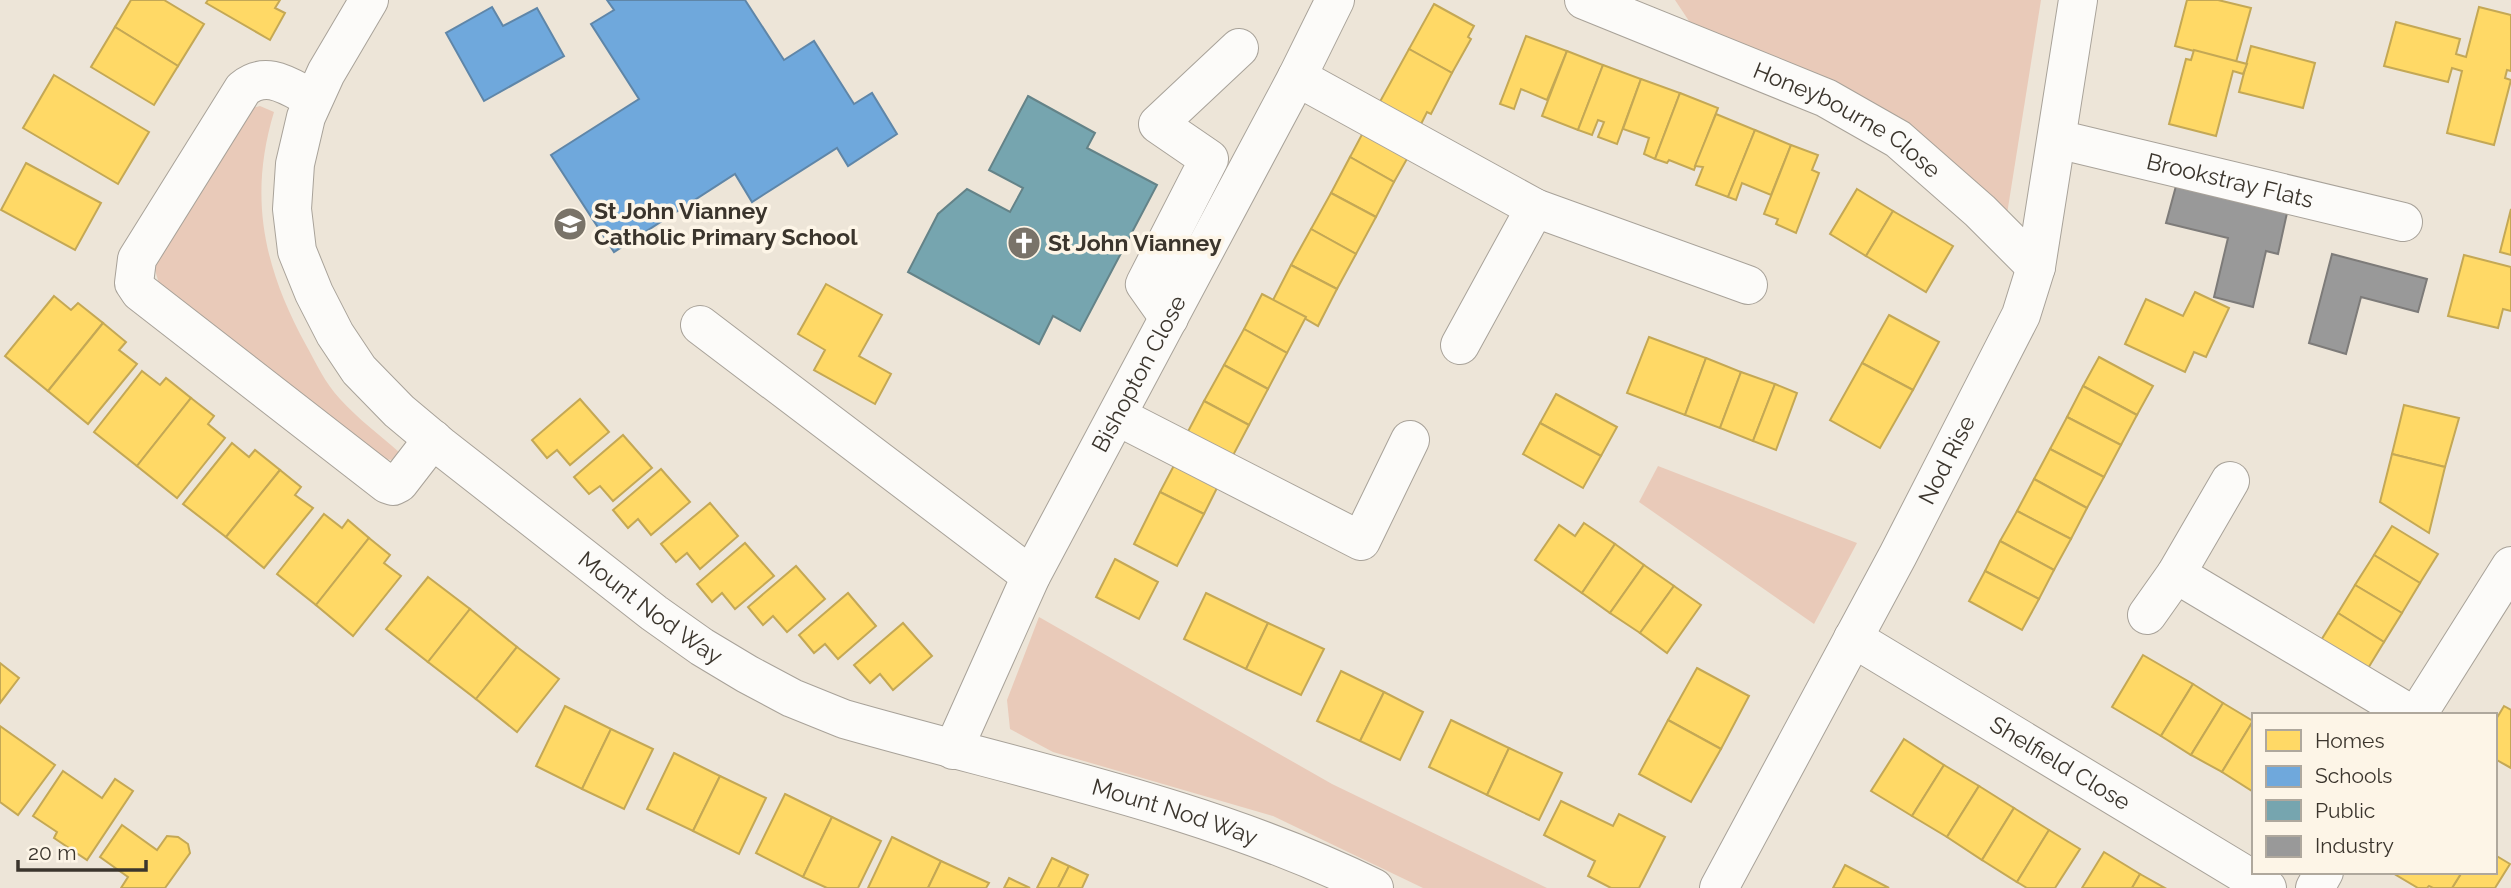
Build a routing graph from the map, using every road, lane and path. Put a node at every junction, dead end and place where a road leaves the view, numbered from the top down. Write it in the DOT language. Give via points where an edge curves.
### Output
graph roads {
  1 [pos="369,0"];
  2 [pos="1335,0"];
  3 [pos="1584,0"];
  4 [pos="2078,0"];
  5 [pos="1634,9"];
  6 [pos="1239,48"];
  7 [pos="1297,77"];
  8 [pos="313,99"];
  9 [pos="2057,139"];
  10 [pos="1535,208"];
  11 [pos="2403,222"];
  12 [pos="2036,267"];
  13 [pos="1748,285"];
  14 [pos="1168,318"];
  15 [pos="700,325"];
  16 [pos="1460,345"];
  17 [pos="1117,416"];
  18 [pos="433,439"];
  19 [pos="1410,440"];
  20 [pos="2230,481"];
  21 [pos="2511,566"];
  22 [pos="2176,573"];
  23 [pos="1031,576"];
  24 [pos="2147,615"];
  25 [pos="1853,638"];
  26 [pos="2411,713"];
  27 [pos="2415,713"];
  28 [pos="953,750"];
  29 [pos="1374,888"];
  30 [pos="1719,888"];
  31 [pos="2267,888"];
  1 -- 8 [label="street, Mount Nod Way"];
  2 -- 7 [label="street, Bishopton Close"];
  3 -- 5 [label="street, Honeybourne Close"];
  4 -- 9 [label="street, Nod Rise"];
  5 -- 12 [label="street, Honeybourne Close" via="1826,98 1898,139"];
  6 -- 14 [label="street" via="1158,124 1209,159 1145,284"];
  7 -- 10 [label="street"];
  7 -- 14 [label="street, Bishopton Close"];
  8 -- 18 [label="street, Mount Nod Way" via="295,164 292,209 297,251 335,334 359,370"];
  8 -- 18 [label="street" via="270,79 251,82 243,89 137,259 134,283 387,484 399,483"];
  9 -- 11 [label="street, Brookstray Flats"];
  9 -- 12 [label="street, Nod Rise"];
  10 -- 13 [label="street"];
  10 -- 16 [label="street"];
  12 -- 25 [label="street, Nod Rise" via="2010,341"];
  14 -- 17 [label="street, Bishopton Close"];
  15 -- 23 [label="street"];
  17 -- 19 [label="street" via="1361,541"];
  17 -- 23 [label="street, Bishopton Close"];
  18 -- 28 [label="street, Mount Nod Way" via="654,613 747,674 844,719"];
  20 -- 22 [label="street"];
  21 -- 27 [label="street"];
  22 -- 24 [label="street"];
  22 -- 26 [label="street"];
  23 -- 28 [label="street, Bishopton Close"];
  25 -- 30 [label="street, Nod Rise"];
  25 -- 31 [label="street, Shelfield Close"];
  28 -- 29 [label="street, Mount Nod Way" via="1191,814"];
}
